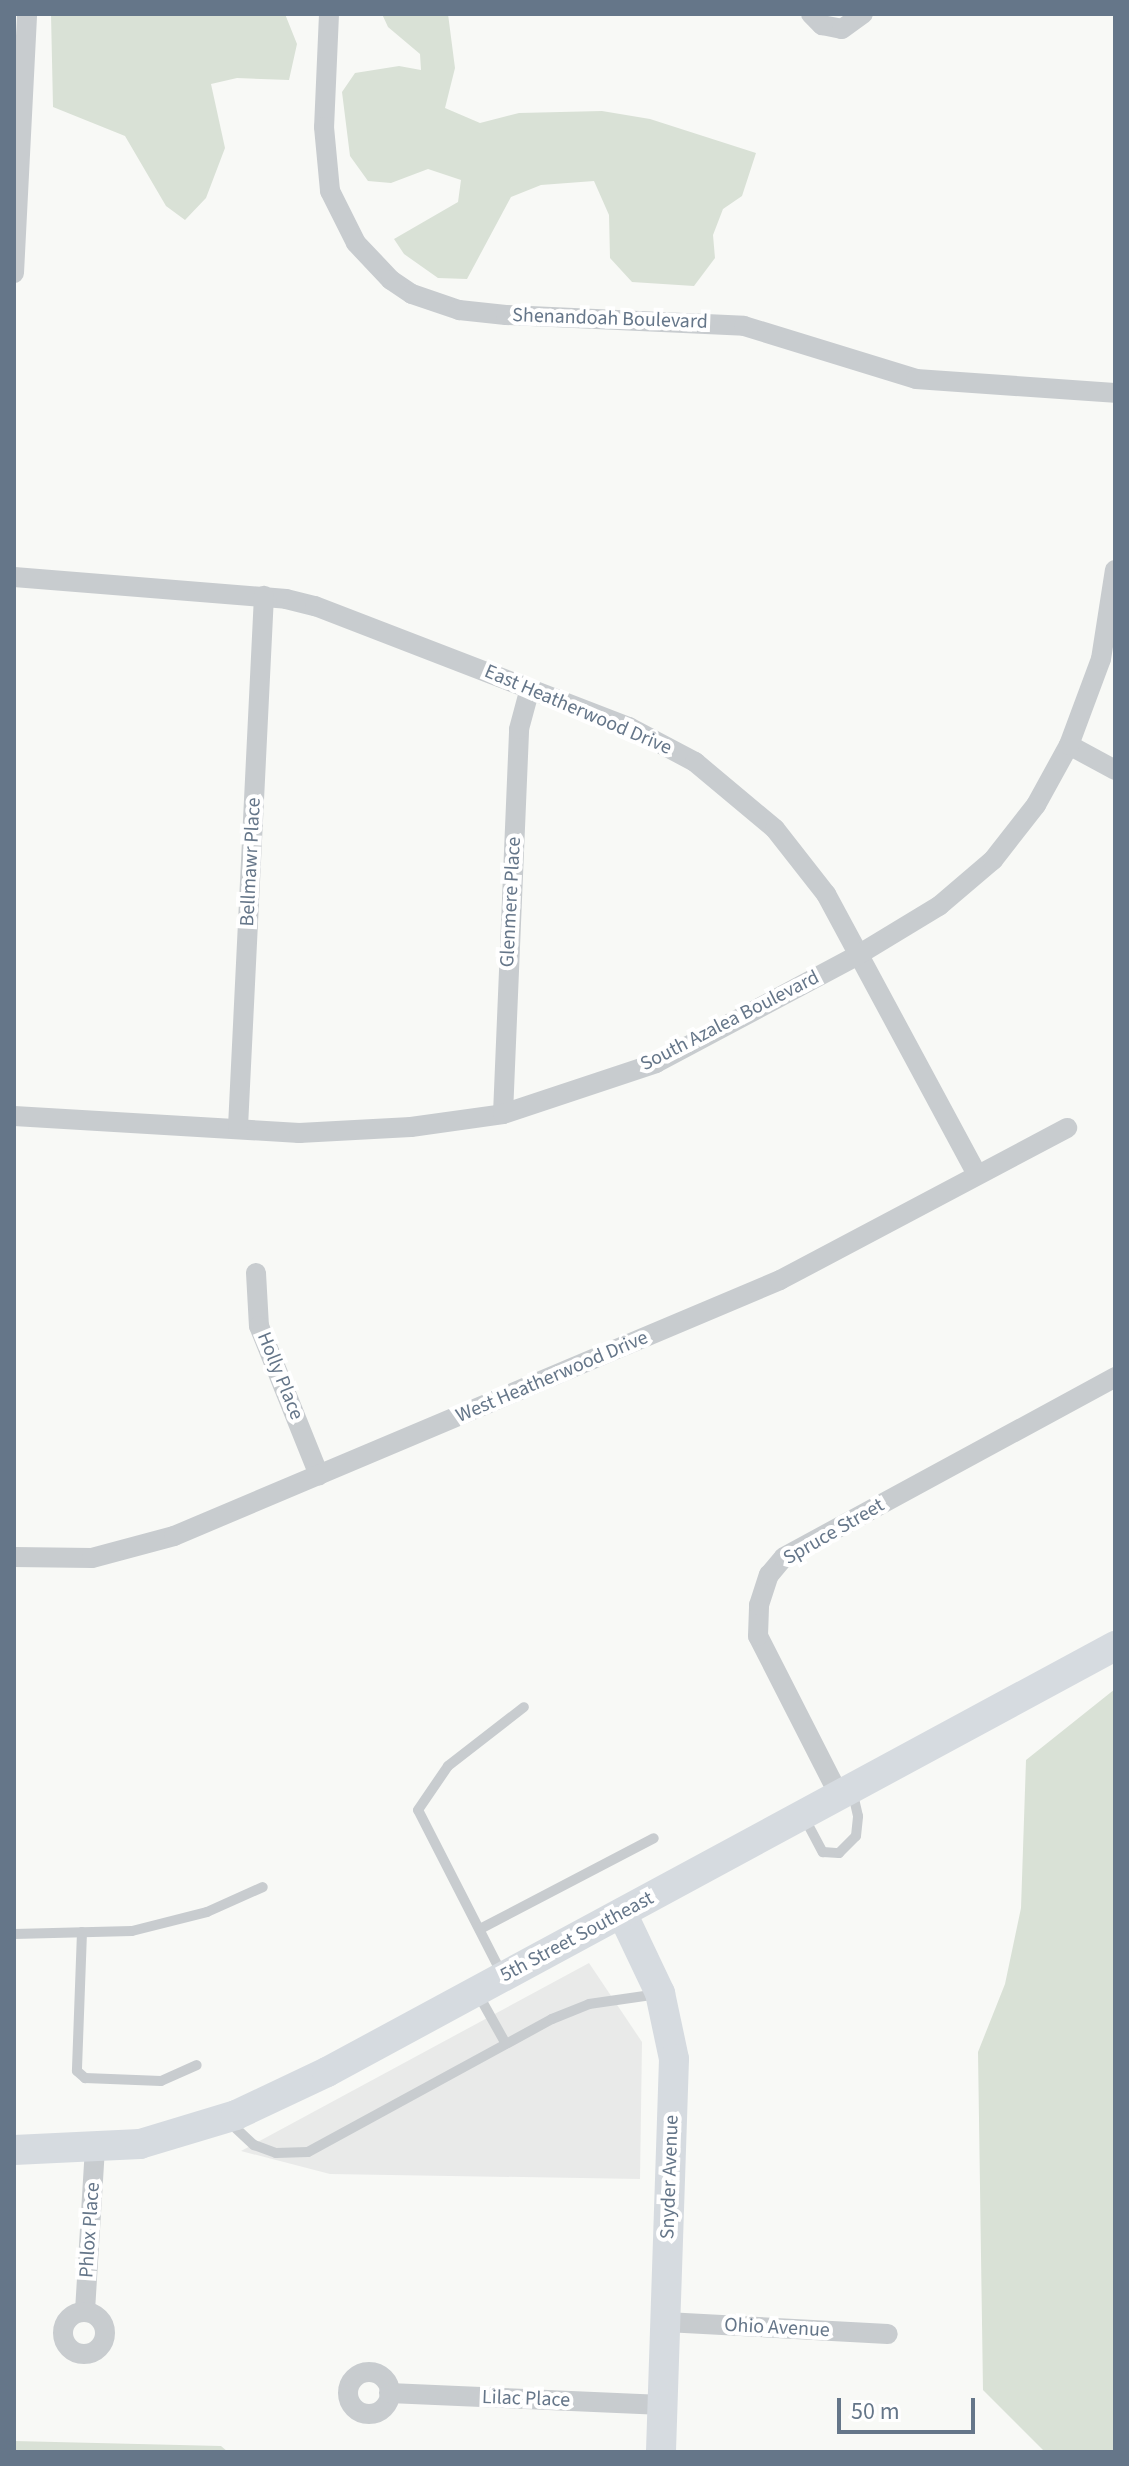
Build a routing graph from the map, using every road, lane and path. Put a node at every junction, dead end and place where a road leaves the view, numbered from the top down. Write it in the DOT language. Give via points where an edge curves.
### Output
graph roads {
  1 [pos="27,14"];
  2 [pos="329,14"];
  3 [pos="811,14"];
  4 [pos="863,14"];
  5 [pos="20,45"];
  6 [pos="14,273"];
  7 [pos="1115,393"];
  8 [pos="1115,570"];
  9 [pos="14,577"];
  10 [pos="264,596"];
  11 [pos="529,692"];
  12 [pos="1069,745"];
  13 [pos="1115,770"];
  14 [pos="858,955"];
  15 [pos="503,1114"];
  16 [pos="14,1116"];
  17 [pos="238,1127"];
  18 [pos="1067,1128"];
  19 [pos="977,1174"];
  20 [pos="256,1273"];
  21 [pos="1115,1377"];
  22 [pos="319,1475"];
  23 [pos="14,1557"];
  24 [pos="1115,1646"];
  25 [pos="524,1707"];
  26 [pos="846,1792"];
  27 [pos="803,1815"];
  28 [pos="654,1838"];
  29 [pos="263,1887"];
  30 [pos="622,1913"];
  31 [pos="480,1929"];
  32 [pos="82,1932"];
  33 [pos="14,1934"];
  34 [pos="490,1983"];
  35 [pos="660,1993"];
  36 [pos="506,2044"];
  37 [pos="197,2065"];
  38 [pos="226,2119"];
  39 [pos="95,2149"];
  40 [pos="14,2150"];
  41 [pos="85,2311"];
  42 [pos="666,2322"];
  43 [pos="888,2334"];
  44 [pos="389,2393"];
  45 [pos="663,2405"];
  46 [pos="661,2452"];
  1 -- 5 [label="street"];
  2 -- 7 [label="street, Shenandoah Boulevard" via="324,127 330,191 356,243 412,294 459,310 506,315 744,326 916,379"];
  3 -- 4 [label="street" via="822,25 842,29"];
  5 -- 6 [label="street"];
  8 -- 12 [label="street, South Azalea Boulevard" via="1101,659"];
  9 -- 10 [label="street, East Heatherwood Drive"];
  10 -- 11 [label="street, East Heatherwood Drive" via="315,606"];
  10 -- 17 [label="street, Bellmawr Place"];
  11 -- 14 [label="street, East Heatherwood Drive" via="664,744 736,793 795,851 826,894"];
  11 -- 15 [label="street, Glenmere Place" via="519,729"];
  12 -- 13 [label="street"];
  12 -- 14 [label="street, South Azalea Boulevard" via="1036,805 993,860 939,906"];
  14 -- 15 [label="street, South Azalea Boulevard" via="656,1063"];
  14 -- 19 [label="street, East Heatherwood Drive"];
  15 -- 17 [label="street, South Azalea Boulevard" via="349,1132"];
  16 -- 17 [label="street, South Azalea Boulevard"];
  18 -- 19 [label="street, West Heatherwood Drive"];
  19 -- 22 [label="street, West Heatherwood Drive" via="780,1280"];
  20 -- 22 [label="street, Holly Place" via="259,1326"];
  21 -- 26 [label="street, Spruce Street" via="784,1557 769,1575 759,1605 758,1636"];
  22 -- 23 [label="street, West Heatherwood Drive" via="115,1555"];
  24 -- 26 [label="main road, 5th Street Southeast"];
  25 -- 31 [label="lane" via="448,1766 418,1810"];
  26 -- 27 [label="main road, 5th Street Southeast"];
  26 -- 27 [label="lane" via="858,1816 856,1836 839,1853 823,1852"];
  27 -- 30 [label="main road, 5th Street Southeast"];
  28 -- 31 [label="lane"];
  29 -- 32 [label="lane" via="207,1912 132,1931"];
  30 -- 34 [label="main road, 5th Street Southeast"];
  30 -- 35 [label="main road, Snyder Avenue"];
  31 -- 34 [label="lane"];
  32 -- 33 [label="lane"];
  32 -- 37 [label="lane" via="77,2071 85,2078 161,2081"];
  34 -- 36 [label="lane"];
  34 -- 38 [label="main road, 5th Street Southeast"];
  35 -- 36 [label="lane" via="589,2004"];
  35 -- 42 [label="main road, Snyder Avenue" via="674,2059"];
  36 -- 38 [label="lane" via="308,2152 276,2153 254,2145"];
  38 -- 39 [label="main road, 5th Street Southeast" via="173,2137"];
  39 -- 40 [label="main road, 5th Street Southeast"];
  39 -- 41 [label="street, Phlox Place"];
  42 -- 43 [label="street, Ohio Avenue"];
  42 -- 45 [label="main road, Snyder Avenue"];
  44 -- 45 [label="street, Lilac Place"];
  45 -- 46 [label="main road, Snyder Avenue"];
}
